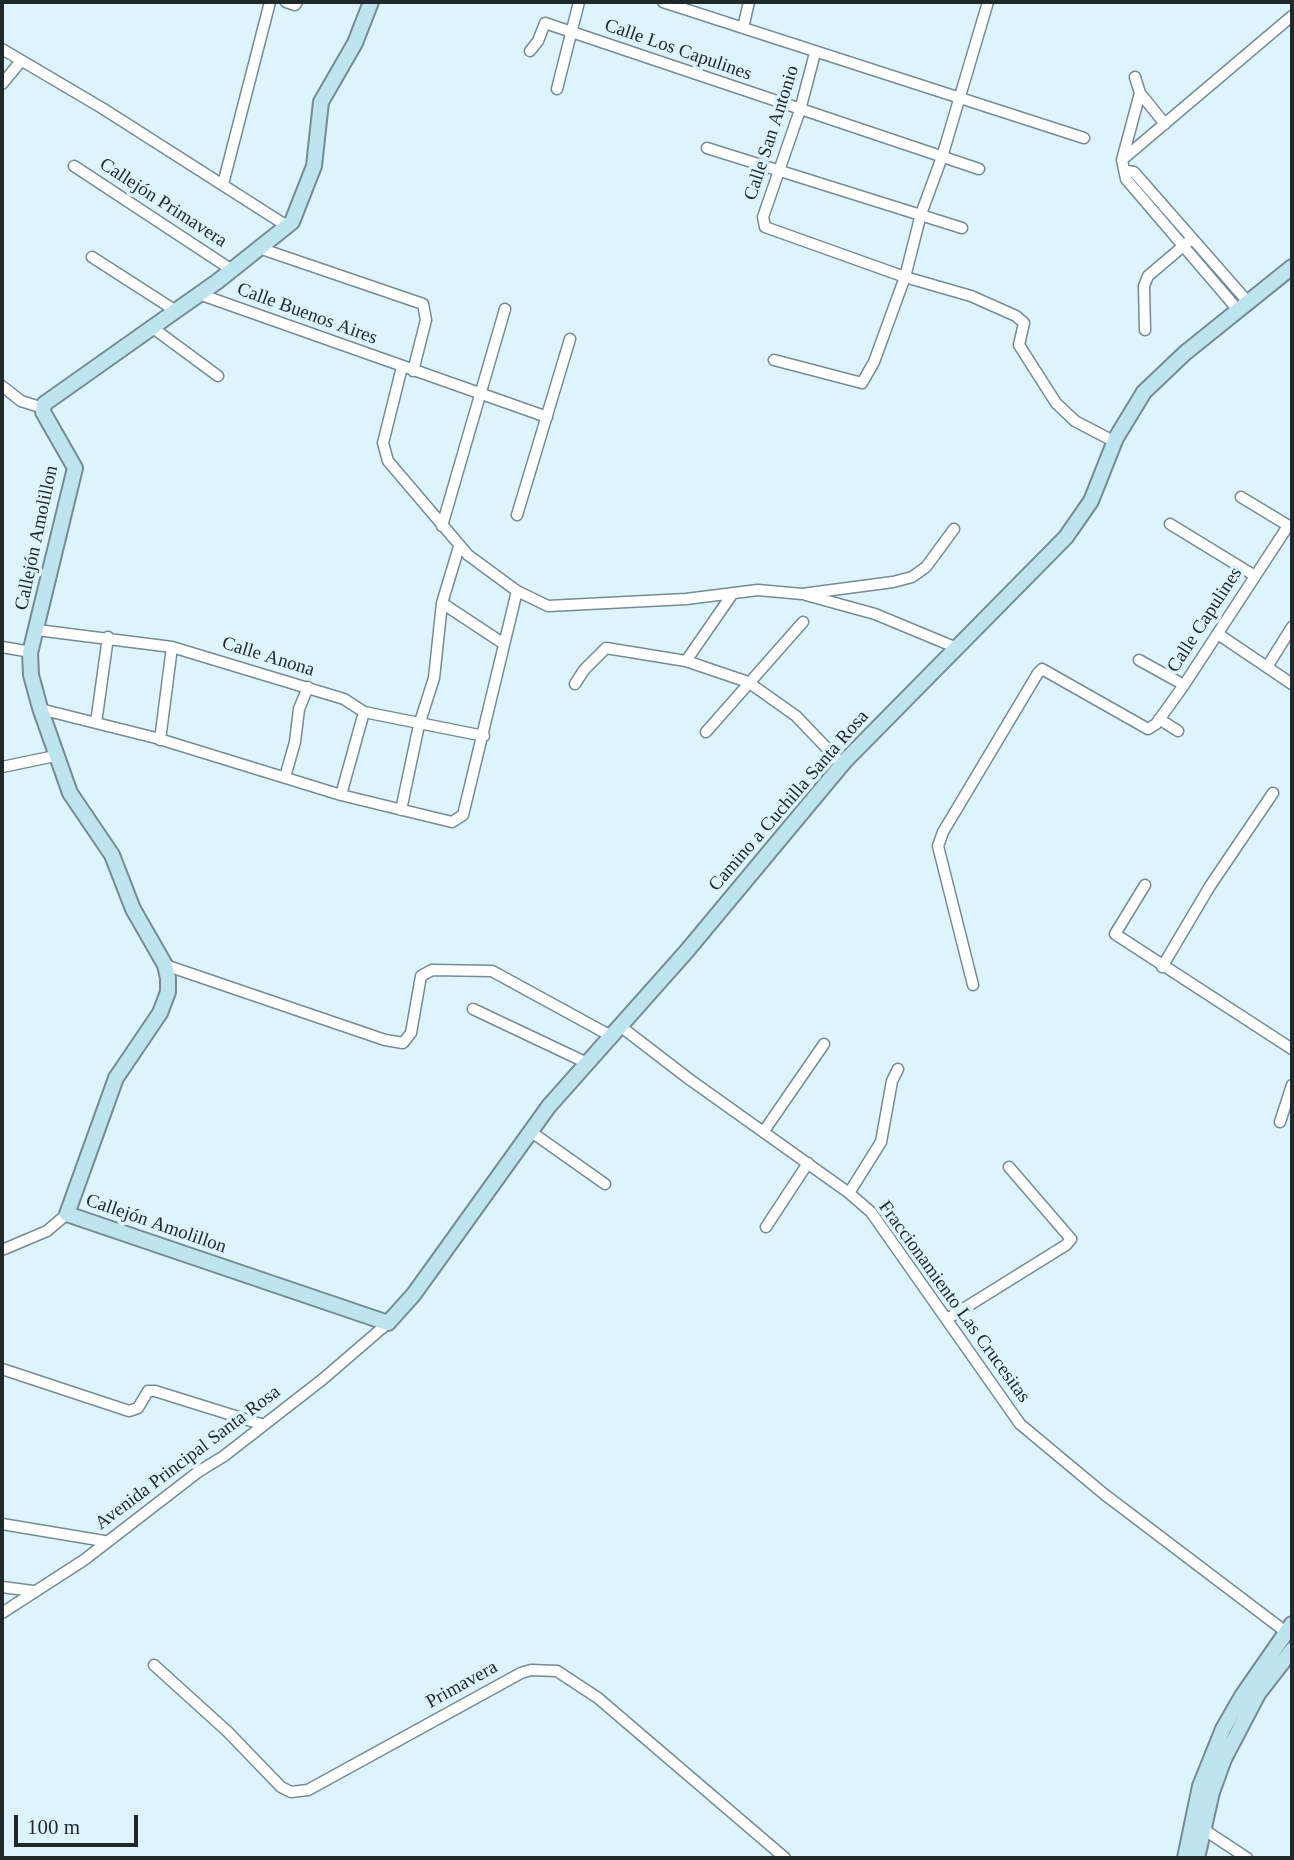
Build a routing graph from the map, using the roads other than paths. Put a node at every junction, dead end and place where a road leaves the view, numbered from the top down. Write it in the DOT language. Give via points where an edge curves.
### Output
graph roads {
  1 [pos="270,2"];
  2 [pos="286,2"];
  3 [pos="297,2"];
  4 [pos="371,2"];
  5 [pos="579,2"];
  6 [pos="663,2"];
  7 [pos="749,2"];
  8 [pos="988,2"];
  9 [pos="1292,16"];
  10 [pos="743,28"];
  11 [pos="572,32"];
  12 [pos="2,49"];
  13 [pos="530,51"];
  14 [pos="816,53"];
  15 [pos="20,61"];
  16 [pos="1135,76"];
  17 [pos="2,84"];
  18 [pos="557,89"];
  19 [pos="1140,93"];
  20 [pos="957,100"];
  21 [pos="800,110"];
  22 [pos="1165,124"];
  23 [pos="1084,138"];
  24 [pos="707,148"];
  25 [pos="942,157"];
  26 [pos="1122,160"];
  27 [pos="74,166"];
  28 [pos="979,169"];
  29 [pos="778,170"];
  30 [pos="1126,171"];
  31 [pos="223,184"];
  32 [pos="921,214"];
  33 [pos="287,226"];
  34 [pos="962,228"];
  35 [pos="1194,237"];
  36 [pos="1184,244"];
  37 [pos="259,248"];
  38 [pos="92,257"];
  39 [pos="1292,267"];
  40 [pos="232,270"];
  41 [pos="905,277"];
  42 [pos="199,294"];
  43 [pos="1243,306"];
  44 [pos="505,309"];
  45 [pos="176,311"];
  46 [pos="153,328"];
  47 [pos="1144,330"];
  48 [pos="570,339"];
  49 [pos="774,360"];
  50 [pos="402,367"];
  51 [pos="414,371"];
  52 [pos="218,376"];
  53 [pos="2,386"];
  54 [pos="480,394"];
  55 [pos="43,408"];
  56 [pos="547,417"];
  57 [pos="1115,442"];
  58 [pos="1241,497"];
  59 [pos="517,515"];
  60 [pos="1170,524"];
  61 [pos="442,526"];
  62 [pos="1290,527"];
  63 [pos="954,529"];
  64 [pos="459,547"];
  65 [pos="1255,576"];
  66 [pos="517,591"];
  67 [pos="802,594"];
  68 [pos="731,596"];
  69 [pos="442,603"];
  70 [pos="803,622"];
  71 [pos="1292,627"];
  72 [pos="37,630"];
  73 [pos="1218,634"];
  74 [pos="108,638"];
  75 [pos="504,644"];
  76 [pos="2,647"];
  77 [pos="172,647"];
  78 [pos="957,648"];
  79 [pos="31,652"];
  80 [pos="1139,660"];
  81 [pos="685,661"];
  82 [pos="1267,667"];
  83 [pos="748,682"];
  84 [pos="575,684"];
  85 [pos="1292,684"];
  86 [pos="1184,685"];
  87 [pos="308,687"];
  88 [pos="40,709"];
  89 [pos="365,712"];
  90 [pos="1159,719"];
  91 [pos="96,723"];
  92 [pos="419,725"];
  93 [pos="1178,731"];
  94 [pos="706,732"];
  95 [pos="484,736"];
  96 [pos="160,740"];
  97 [pos="55,756"];
  98 [pos="842,764"];
  99 [pos="2,767"];
  100 [pos="285,777"];
  101 [pos="1273,793"];
  102 [pos="341,795"];
  103 [pos="401,810"];
  104 [pos="1145,885"];
  105 [pos="165,965"];
  106 [pos="1162,967"];
  107 [pos="973,985"];
  108 [pos="473,1009"];
  109 [pos="616,1031"];
  110 [pos="824,1044"];
  111 [pos="1292,1049"];
  112 [pos="585,1062"];
  113 [pos="898,1069"];
  114 [pos="1292,1085"];
  115 [pos="1280,1122"];
  116 [pos="530,1131"];
  117 [pos="764,1132"];
  118 [pos="808,1163"];
  119 [pos="1009,1167"];
  120 [pos="605,1184"];
  121 [pos="849,1193"];
  122 [pos="68,1214"];
  123 [pos="766,1227"];
  124 [pos="2,1250"];
  125 [pos="947,1320"];
  126 [pos="388,1323"];
  127 [pos="2,1369"];
  128 [pos="264,1425"];
  129 [pos="2,1524"];
  130 [pos="104,1541"];
  131 [pos="2,1587"];
  132 [pos="33,1591"];
  133 [pos="2,1613"];
  134 [pos="1289,1628"];
  135 [pos="1292,1650"];
  136 [pos="154,1665"];
  137 [pos="1203,1829"];
  138 [pos="785,1858"];
  139 [pos="1185,1858"];
  140 [pos="1197,1858"];
  141 [pos="1247,1858"];
  1 -- 31 [label="street"];
  2 -- 3 [label="street"];
  4 -- 33 [label="street" via="355,43 321,102 314,166 296,215"];
  5 -- 11 [label="street"];
  6 -- 10 [label="street"];
  7 -- 10 [label="street"];
  8 -- 20 [label="street"];
  9 -- 22 [label="street"];
  10 -- 14 [label="street"];
  11 -- 13 [label="street, Calle Los Capulines" via="545,23"];
  11 -- 18 [label="street"];
  11 -- 21 [label="street, Calle Los Capulines"];
  12 -- 15 [label="street"];
  14 -- 20 [label="street"];
  14 -- 21 [label="street, Calle San Antonio"];
  15 -- 17 [label="street"];
  15 -- 31 [label="street"];
  16 -- 19 [label="street"];
  19 -- 22 [label="street"];
  19 -- 26 [label="street"];
  20 -- 23 [label="street"];
  20 -- 25 [label="street"];
  21 -- 25 [label="street, Calle Los Capulines"];
  21 -- 29 [label="street, Calle San Antonio"];
  22 -- 26 [label="street"];
  24 -- 29 [label="street"];
  25 -- 28 [label="street, Calle Los Capulines"];
  25 -- 32 [label="street"];
  26 -- 30 [label="street"];
  27 -- 40 [label="street, Callejón Primavera"];
  29 -- 32 [label="street"];
  29 -- 41 [label="street, Calle San Antonio" via="762,223 765,227"];
  30 -- 35 [label="street" via="1134,172"];
  30 -- 36 [label="street" via="1126,178"];
  31 -- 33 [label="street"];
  32 -- 34 [label="street"];
  32 -- 41 [label="street"];
  33 -- 37 [label="street"];
  35 -- 36 [label="street"];
  35 -- 43 [label="street"];
  36 -- 43 [label="street"];
  36 -- 47 [label="street" via="1148,276"];
  37 -- 40 [label="street"];
  37 -- 51 [label="street" via="423,304 426,320"];
  38 -- 45 [label="street"];
  39 -- 43 [label="street, Camino a Cuchilla Santa Rosa"];
  40 -- 42 [label="street"];
  41 -- 49 [label="street" via="862,383"];
  41 -- 57 [label="street" via="971,296 1016,316 1024,323 1019,345 1056,403 1075,421"];
  42 -- 45 [label="street"];
  42 -- 50 [label="street, Calle Buenos Aires"];
  43 -- 57 [label="street, Camino a Cuchilla Santa Rosa" via="1144,392"];
  44 -- 54 [label="street"];
  45 -- 46 [label="street"];
  46 -- 52 [label="street"];
  46 -- 55 [label="street"];
  48 -- 56 [label="street"];
  50 -- 51 [label="street, Calle Buenos Aires"];
  50 -- 61 [label="street" via="384,453"];
  51 -- 54 [label="street, Calle Buenos Aires"];
  53 -- 55 [label="street" via="21,401"];
  54 -- 56 [label="street, Calle Buenos Aires"];
  54 -- 61 [label="street"];
  55 -- 72 [label="street, Callejón Amolillon" via="75,467"];
  56 -- 59 [label="street"];
  57 -- 78 [label="street, Camino a Cuchilla Santa Rosa" via="1091,501 1066,537"];
  58 -- 62 [label="street"];
  60 -- 65 [label="street"];
  61 -- 64 [label="street"];
  62 -- 65 [label="street, Calle Capulines"];
  63 -- 67 [label="street" via="926,567 912,577"];
  64 -- 66 [label="street"];
  64 -- 69 [label="street"];
  65 -- 73 [label="street, Calle Capulines"];
  66 -- 68 [label="street" via="548,606 565,607"];
  66 -- 75 [label="street"];
  67 -- 68 [label="street" via="758,590"];
  67 -- 78 [label="street" via="875,614"];
  68 -- 81 [label="street"];
  69 -- 75 [label="street"];
  69 -- 92 [label="street" via="434,678"];
  70 -- 83 [label="street"];
  71 -- 82 [label="street"];
  72 -- 74 [label="street, Calle Anona"];
  72 -- 79 [label="street, Callejón Amolillon"];
  73 -- 82 [label="street"];
  73 -- 86 [label="street, Calle Capulines"];
  74 -- 77 [label="street, Calle Anona"];
  74 -- 91 [label="street"];
  75 -- 95 [label="street"];
  76 -- 79 [label="street"];
  77 -- 87 [label="street, Calle Anona"];
  77 -- 96 [label="street"];
  78 -- 98 [label="street, Camino a Cuchilla Santa Rosa"];
  79 -- 88 [label="street, Callejón Amolillon" via="31,675"];
  80 -- 86 [label="street"];
  81 -- 83 [label="street"];
  81 -- 84 [label="street" via="606,648"];
  82 -- 85 [label="street"];
  83 -- 94 [label="street"];
  83 -- 98 [label="street" via="796,716"];
  86 -- 90 [label="street, Calle Capulines"];
  87 -- 89 [label="street, Calle Anona"];
  87 -- 100 [label="street"];
  88 -- 91 [label="street"];
  88 -- 97 [label="street, Callejón Amolillon"];
  89 -- 92 [label="street, Calle Anona"];
  89 -- 102 [label="street"];
  90 -- 93 [label="street"];
  90 -- 107 [label="street, Calle Capulines" via="1148,729 1042,669 938,846"];
  91 -- 96 [label="street"];
  92 -- 95 [label="street, Calle Anona"];
  92 -- 103 [label="street"];
  95 -- 103 [label="street" via="458,820"];
  96 -- 100 [label="street"];
  97 -- 99 [label="street"];
  97 -- 105 [label="street, Callejón Amolillon" via="73,800 112,855 134,909"];
  98 -- 109 [label="street, Camino a Cuchilla Santa Rosa"];
  100 -- 102 [label="street"];
  101 -- 106 [label="street"];
  102 -- 103 [label="street"];
  104 -- 106 [label="street" via="1115,934"];
  105 -- 109 [label="street, Fraccionamiento Las Crucesitas" via="403,1043 411,1033 421,976 432,970 492,971"];
  105 -- 122 [label="street, Callejón Amolillon" via="169,992 116,1077"];
  106 -- 111 [label="street"];
  108 -- 112 [label="street"];
  109 -- 112 [label="street, Camino a Cuchilla Santa Rosa"];
  109 -- 117 [label="street, Fraccionamiento Las Crucesitas"];
  110 -- 117 [label="street"];
  112 -- 116 [label="street, Camino a Cuchilla Santa Rosa"];
  113 -- 121 [label="street" via="881,1142"];
  114 -- 115 [label="street"];
  116 -- 120 [label="street"];
  116 -- 126 [label="street, Camino a Cuchilla Santa Rosa" via="414,1294"];
  117 -- 118 [label="street, Fraccionamiento Las Crucesitas"];
  118 -- 121 [label="street, Fraccionamiento Las Crucesitas"];
  118 -- 123 [label="street"];
  119 -- 125 [label="street" via="1071,1238"];
  121 -- 125 [label="street, Fraccionamiento Las Crucesitas" via="871,1212"];
  122 -- 124 [label="street" via="47,1231"];
  122 -- 126 [label="street, Callejón Amolillon"];
  125 -- 134 [label="street, Fraccionamiento Las Crucesitas" via="1020,1424 1104,1494"];
  126 -- 128 [label="street, Avenida Principal Santa Rosa"];
  127 -- 128 [label="street" via="129,1411 138,1408 148,1391 155,1391"];
  128 -- 130 [label="street, Avenida Principal Santa Rosa"];
  129 -- 130 [label="street"];
  130 -- 132 [label="street, Avenida Principal Santa Rosa" via="84,1560"];
  131 -- 132 [label="street"];
  132 -- 133 [label="street, Avenida Principal Santa Rosa"];
  134 -- 139 [label="street" via="1218,1739 1200,1786"];
  135 -- 137 [label="street" via="1241,1723 1212,1791"];
  136 -- 138 [label="street, Primavera" via="291,1792 308,1790 520,1673 557,1671 598,1698"];
  137 -- 140 [label="street"];
  137 -- 141 [label="street"];
}
